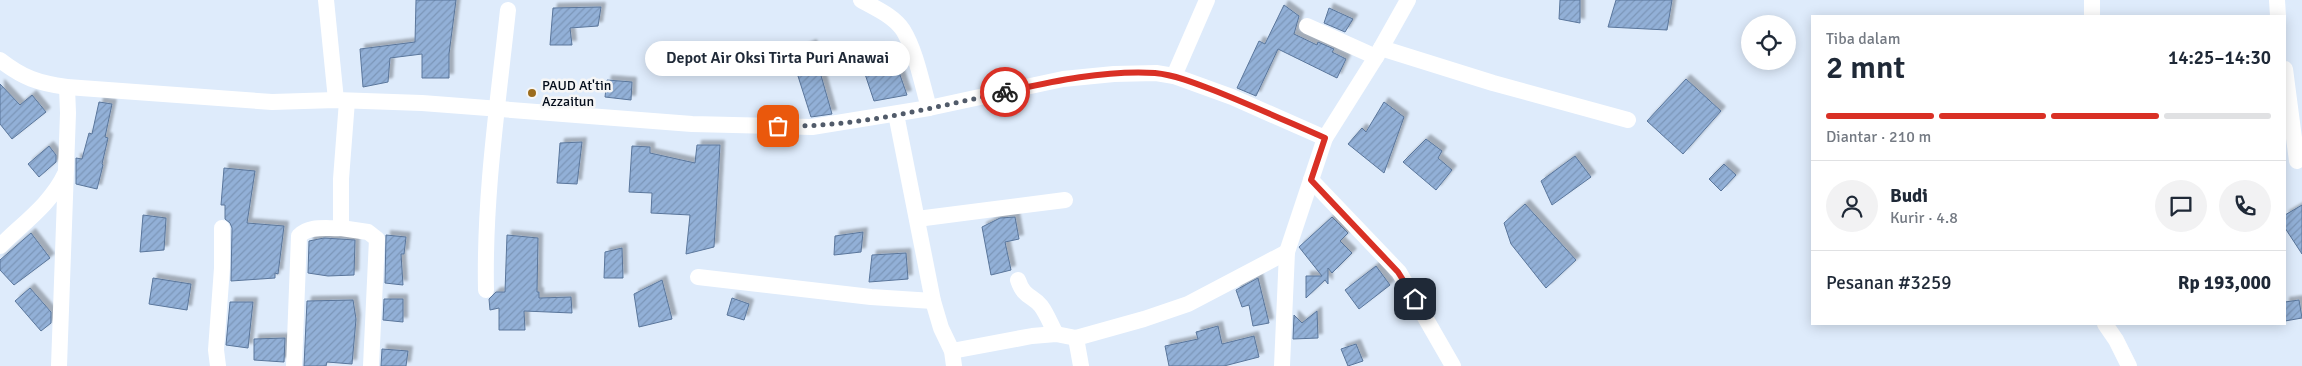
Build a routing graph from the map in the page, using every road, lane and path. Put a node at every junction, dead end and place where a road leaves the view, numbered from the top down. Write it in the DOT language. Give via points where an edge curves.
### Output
graph roads {
  1 [pos="326,0"];
  2 [pos="861,0"];
  3 [pos="1207,0"];
  4 [pos="1408,0"];
  5 [pos="2092,0"];
  6 [pos="2277,0"];
  7 [pos="508,10"];
  8 [pos="2092,15"];
  9 [pos="2278,15"];
  10 [pos="1307,26"];
  11 [pos="1378,52"];
  12 [pos="0,60"];
  13 [pos="1174,76"];
  14 [pos="2286,78"];
  15 [pos="67,87"];
  16 [pos="342,100"];
  17 [pos="929,108"];
  18 [pos="496,110"];
  19 [pos="896,114"];
  20 [pos="1628,120"];
  21 [pos="1325,138"];
  22 [pos="2295,163"];
  23 [pos="66,172"];
  24 [pos="1311,180"];
  25 [pos="1065,200"];
  26 [pos="917,219"];
  27 [pos="222,228"];
  28 [pos="341,228"];
  29 [pos="0,246"];
  30 [pos="1288,252"];
  31 [pos="698,277"];
  32 [pos="1018,280"];
  33 [pos="486,290"];
  34 [pos="933,301"];
  35 [pos="2106,325"];
  36 [pos="1056,334"];
  37 [pos="1076,338"];
  38 [pos="953,358"];
  39 [pos="59,366"];
  40 [pos="218,366"];
  41 [pos="294,366"];
  42 [pos="371,366"];
  43 [pos="1081,366"];
  44 [pos="1282,366"];
  45 [pos="1453,366"];
  46 [pos="2129,366"];
  1 -- 16 [label="street"];
  2 -- 17 [label="street" via="890,17 902,29 917,65"];
  3 -- 13 [label="street"];
  4 -- 11 [label="street"];
  5 -- 8 [label="street"];
  6 -- 9 [label="street"];
  7 -- 18 [label="street"];
  10 -- 11 [label="street"];
  11 -- 20 [label="street"];
  11 -- 21 [label="street"];
  12 -- 15 [label="street" via="19,74 42,84"];
  13 -- 17 [label="street" via="1114,74 1064,79"];
  13 -- 21 [label="street" via="1232,97"];
  14 -- 22 [label="street"];
  15 -- 16 [label="street" via="272,102"];
  15 -- 23 [label="street"];
  16 -- 18 [label="street"];
  16 -- 28 [label="street"];
  17 -- 19 [label="street"];
  18 -- 19 [label="street" via="692,124 812,127"];
  18 -- 33 [label="street"];
  19 -- 26 [label="street"];
  21 -- 24 [label="street"];
  23 -- 29 [label="street" via="60,186"];
  23 -- 39 [label="street"];
  24 -- 30 [label="street"];
  24 -- 45 [label="street" via="1398,272"];
  25 -- 26 [label="street"];
  26 -- 34 [label="street"];
  27 -- 40 [label="street"];
  28 -- 41 [label="street" via="309,229 299,236"];
  28 -- 42 [label="street" via="368,232 377,239"];
  30 -- 37 [label="street" via="1188,304"];
  30 -- 44 [label="street"];
  31 -- 34 [label="street"];
  32 -- 36 [label="street" via="1028,298 1044,310"];
  34 -- 38 [label="street"];
  35 -- 46 [label="street"];
  36 -- 37 [label="street"];
  36 -- 38 [label="street" via="1032,336"];
  37 -- 43 [label="street"];
}
